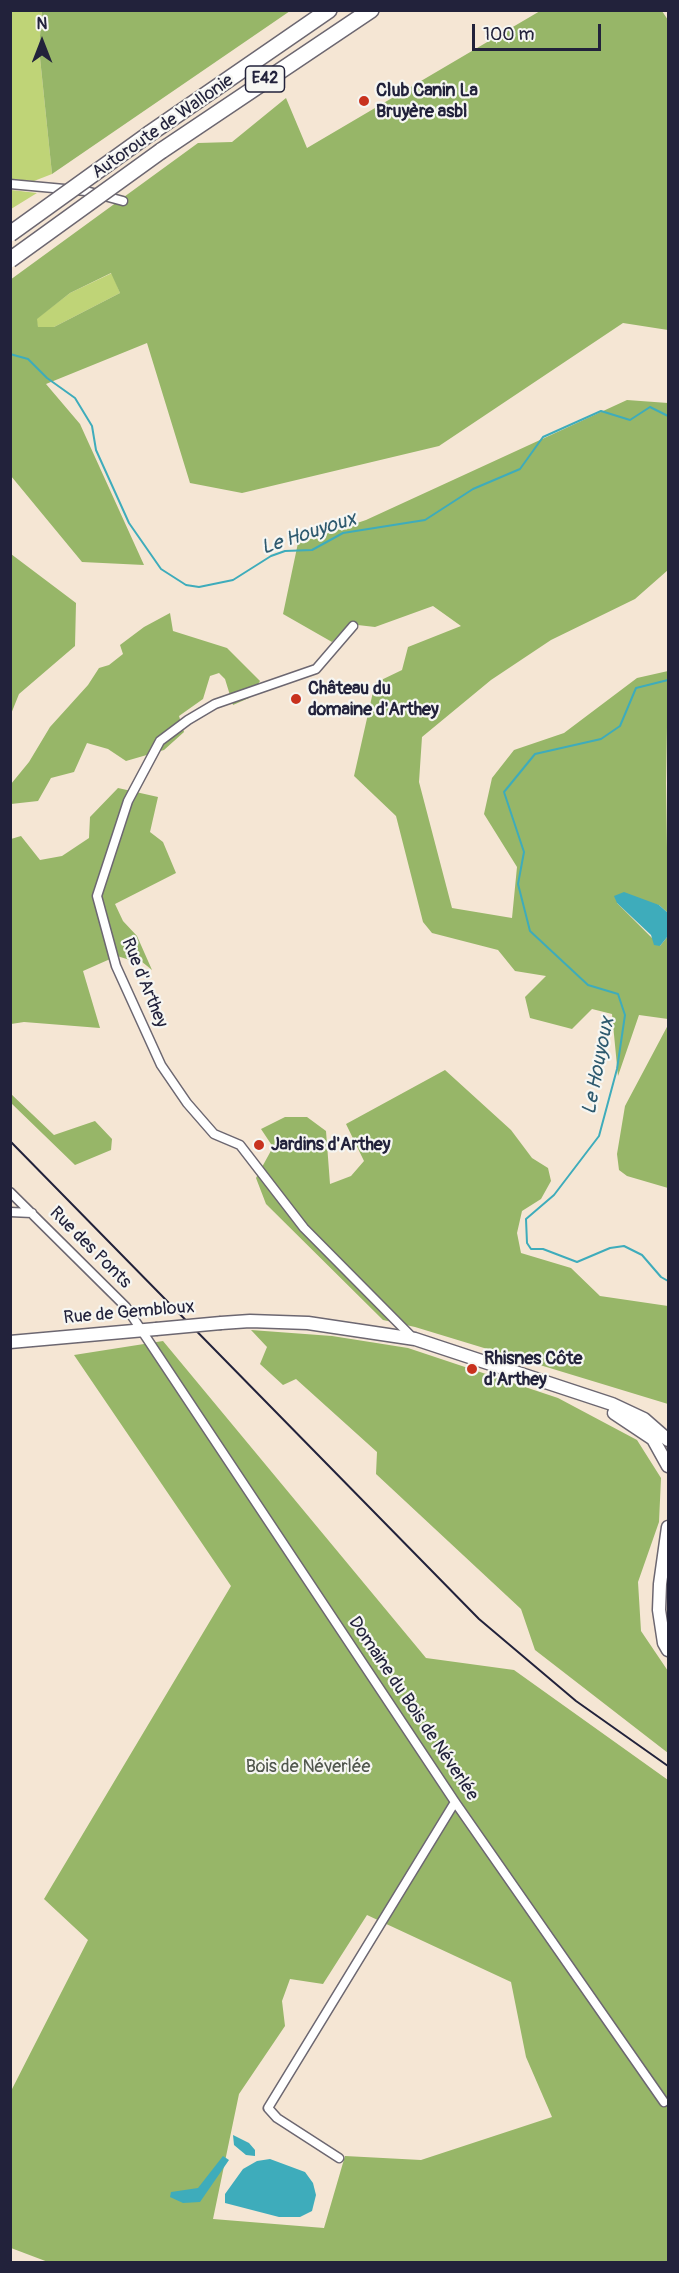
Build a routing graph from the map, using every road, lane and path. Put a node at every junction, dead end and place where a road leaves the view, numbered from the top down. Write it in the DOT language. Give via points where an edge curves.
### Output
graph roads {
  1 [pos="329,10"];
  2 [pos="371,10"];
  3 [pos="10,184"];
  4 [pos="123,201"];
  5 [pos="10,234"];
  6 [pos="10,260"];
  7 [pos="353,626"];
  8 [pos="10,1192"];
  9 [pos="10,1212"];
  10 [pos="32,1214"];
  11 [pos="142,1331"];
  12 [pos="415,1340"];
  13 [pos="10,1342"];
  14 [pos="548,1383"];
  15 [pos="669,1440"];
  16 [pos="669,1466"];
  17 [pos="669,1527"];
  18 [pos="669,1650"];
  19 [pos="455,1802"];
  20 [pos="664,2102"];
  21 [pos="339,2158"];
  1 -- 5 [label="highway, Autoroute de Wallonie / E42, bridge"];
  2 -- 6 [label="highway, Autoroute de Wallonie / E42, bridge" via="161,151"];
  3 -- 4 [label="street" via="86,191"];
  7 -- 12 [label="street, Rue d'Arthey" via="316,669 215,704 160,741 128,801 97,896 116,966 161,1065 187,1103 213,1134 240,1145 304,1228"];
  8 -- 10 [label="street, Rue des Ponts"];
  9 -- 10 [label="street"];
  10 -- 11 [label="street, Rue des Ponts" via="126,1307"];
  11 -- 12 [label="main road, Rue de Gembloux, bridge" via="250,1321 308,1323"];
  11 -- 13 [label="main road, Rue de Gembloux"];
  11 -- 19 [label="street, Domaine du Bois de Néverlée"];
  12 -- 14 [label="main road, Rue de Gembloux"];
  14 -- 15 [label="main road" via="645,1419"];
  14 -- 16 [label="main road" via="636,1425 653,1438"];
  17 -- 18 [label="main road" via="659,1602 664,1642"];
  19 -- 20 [label="street, Domaine du Bois de Néverlée"];
  19 -- 21 [label="street" via="268,2108"];
}
